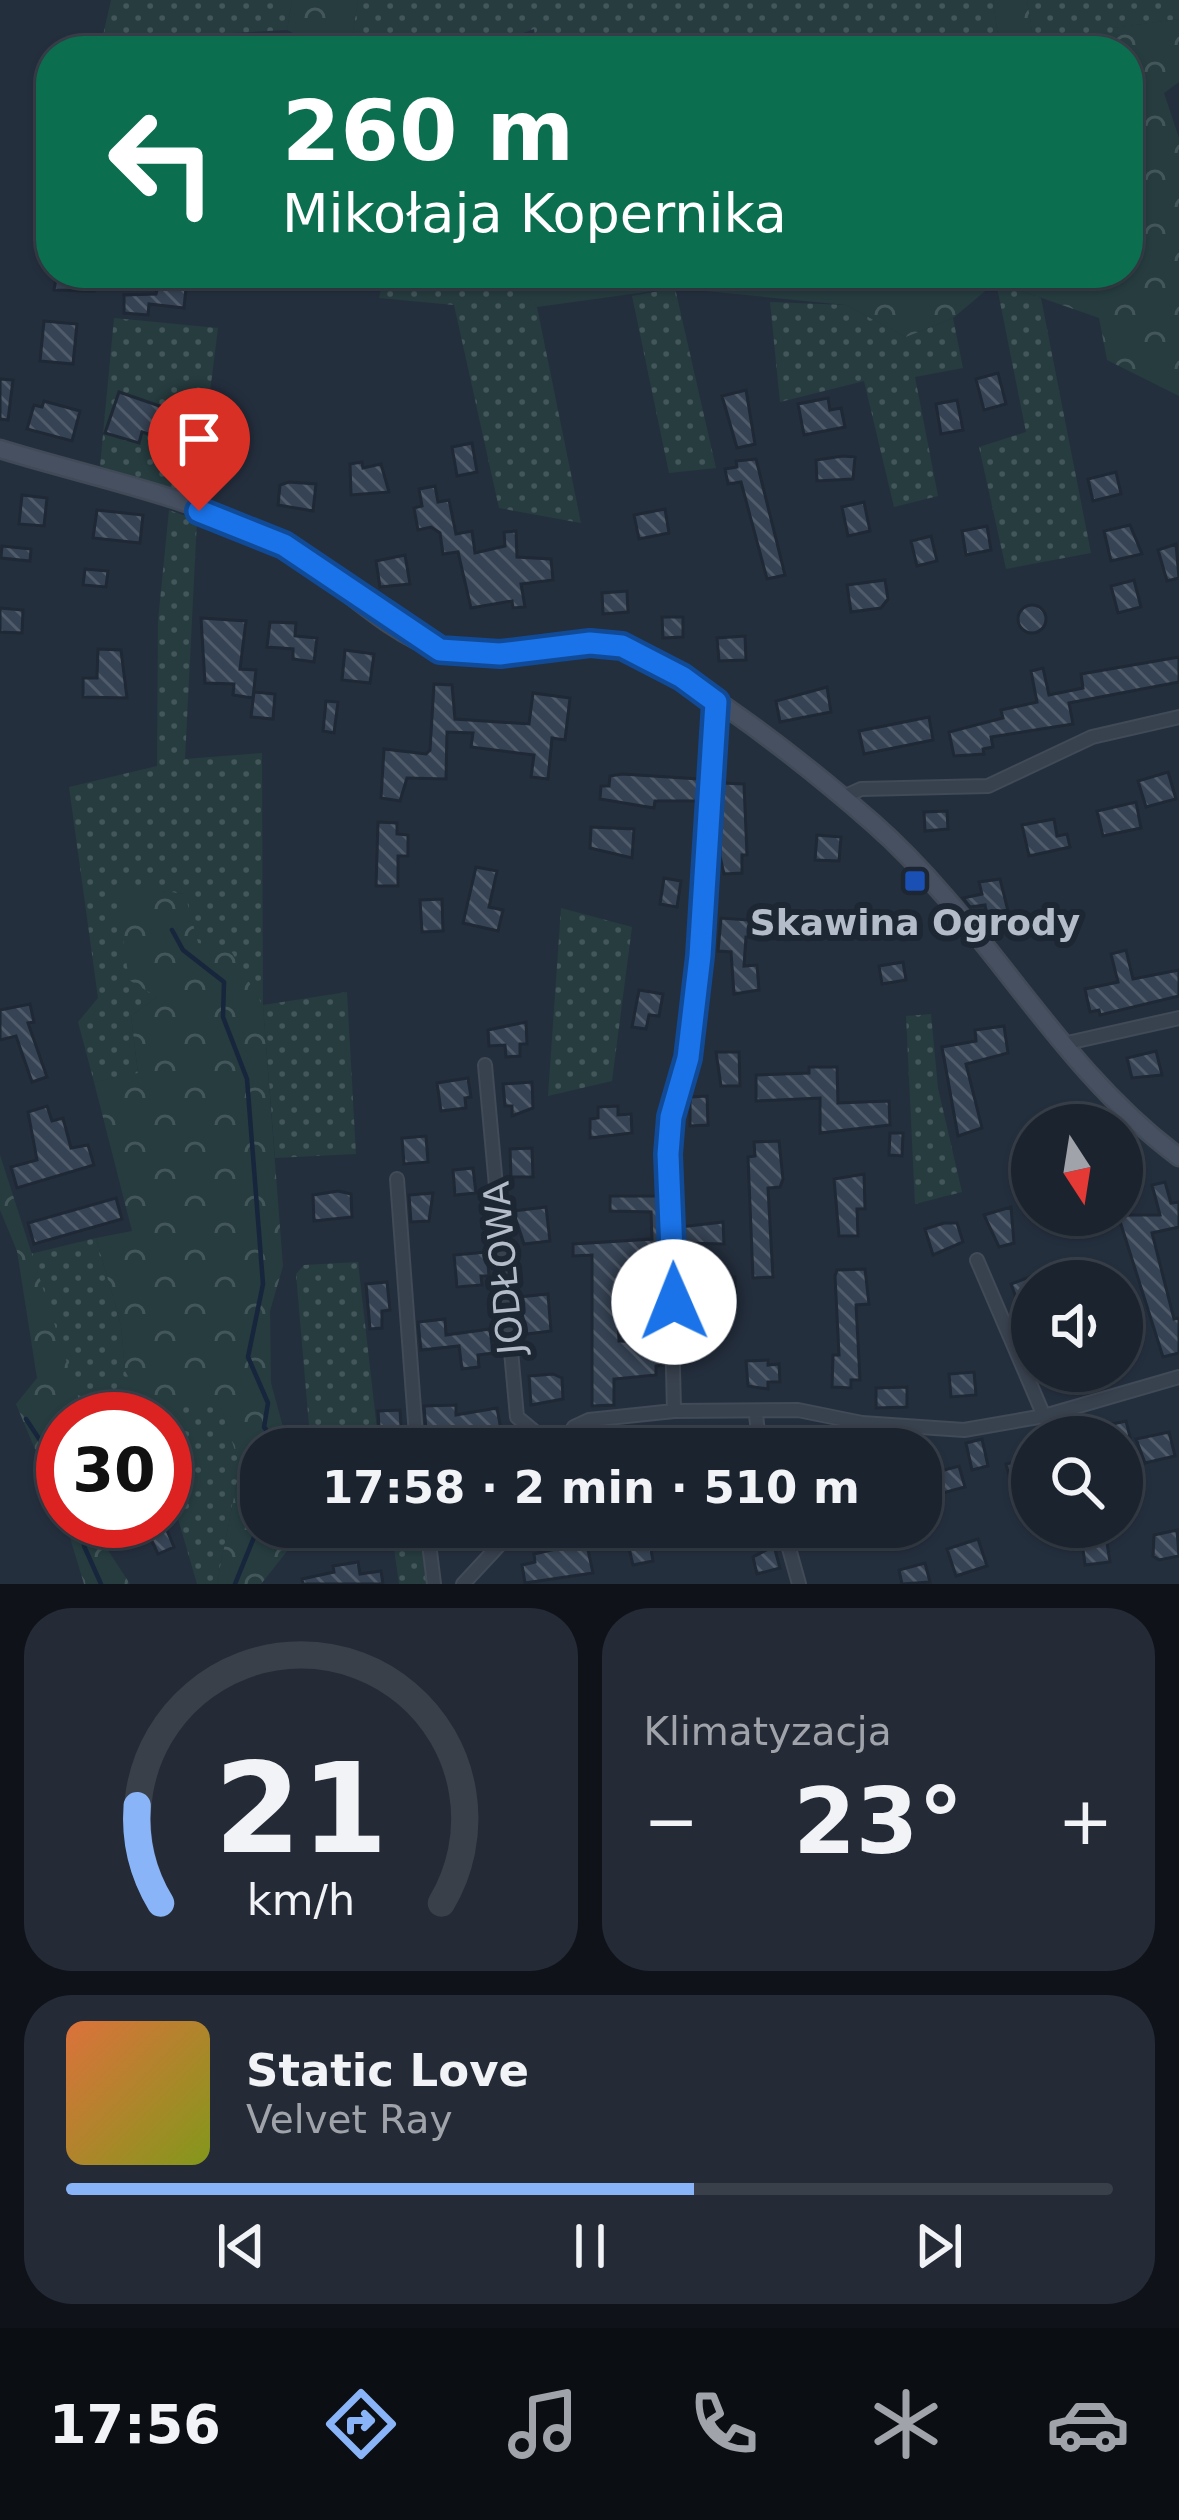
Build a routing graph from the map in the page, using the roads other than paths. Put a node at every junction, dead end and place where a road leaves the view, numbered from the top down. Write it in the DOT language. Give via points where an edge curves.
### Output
graph roads {
  1 [pos="0,448"];
  2 [pos="716,702"];
  3 [pos="1179,717"];
  4 [pos="842,798"];
  5 [pos="1179,1018"];
  6 [pos="1063,1044"];
  7 [pos="484,1065"];
  8 [pos="1179,1156"];
  9 [pos="397,1179"];
  10 [pos="977,1260"];
  11 [pos="1179,1377"];
  12 [pos="674,1412"];
  13 [pos="756,1415"];
  14 [pos="1044,1416"];
  15 [pos="1011,1422"];
  16 [pos="416,1428"];
  17 [pos="530,1428"];
  18 [pos="580,1428"];
  19 [pos="758,1428"];
  20 [pos="430,1548"];
  21 [pos="497,1548"];
  22 [pos="789,1548"];
  23 [pos="434,1584"];
  24 [pos="464,1584"];
  25 [pos="799,1584"];
  1 -- 2 [label="street" via="262,533 440,650 622,646"];
  2 -- 4 [label="street"];
  2 -- 12 [label="street" via="700,956 668,1154"];
  3 -- 4 [label="street" via="1092,737 988,786 861,789"];
  4 -- 6 [label="street" via="952,900"];
  5 -- 6 [label="street"];
  6 -- 8 [label="street"];
  7 -- 17 [label="street, JODŁOWA" via="517,1418"];
  9 -- 16 [label="street"];
  10 -- 14 [label="street"];
  11 -- 14 [label="street"];
  12 -- 13 [label="street"];
  12 -- 18 [label="street" via="590,1420"];
  13 -- 15 [label="street" via="799,1410 964,1430"];
  13 -- 19 [label="street"];
  20 -- 23 [label="street"];
  21 -- 24 [label="street"];
  22 -- 25 [label="street"];
}
